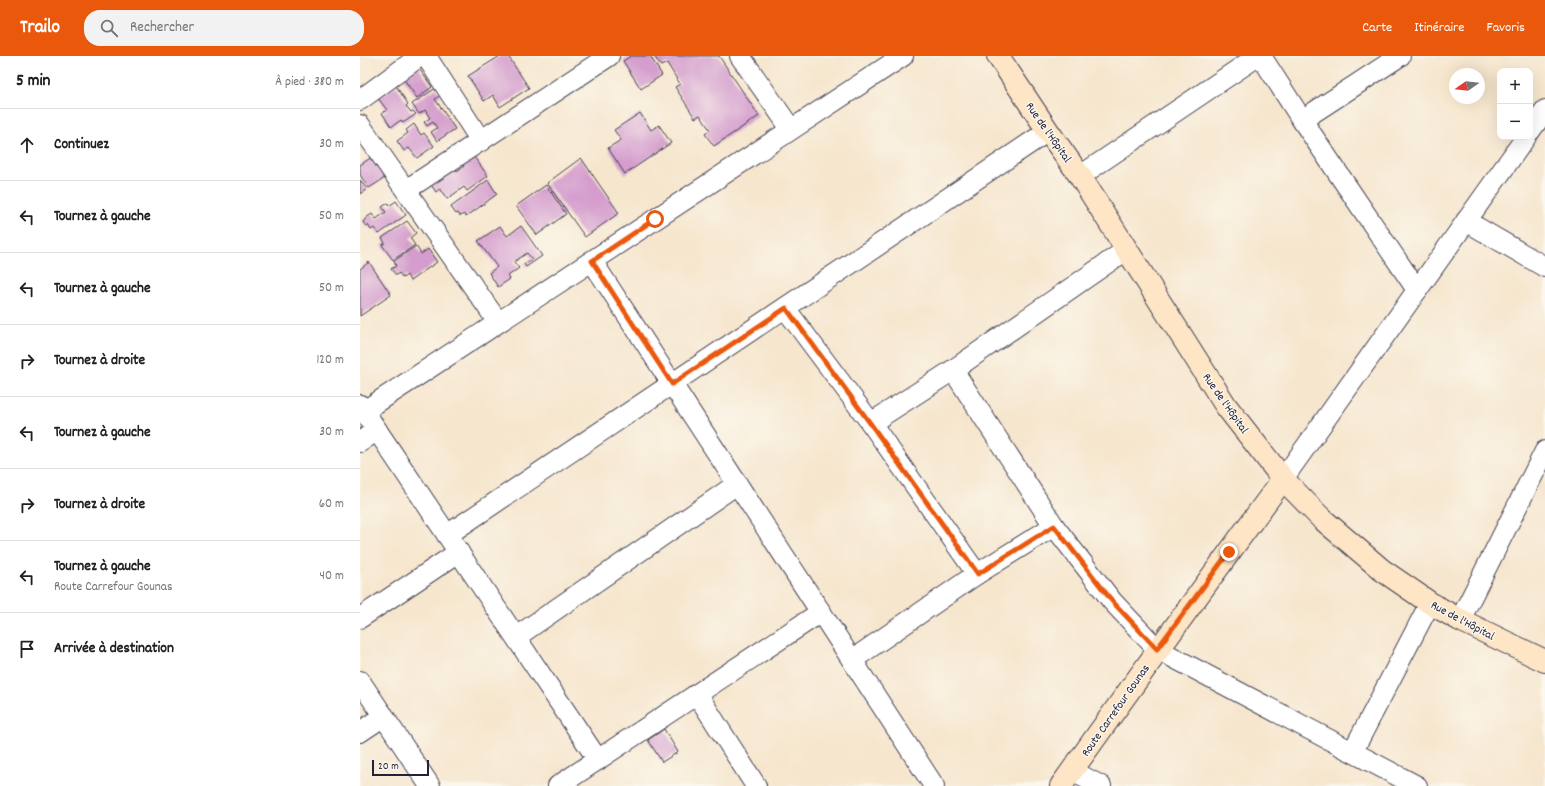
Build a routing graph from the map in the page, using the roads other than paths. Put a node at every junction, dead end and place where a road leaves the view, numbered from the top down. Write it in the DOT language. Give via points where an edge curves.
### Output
graph roads {
  1 [pos="420,56"];
  2 [pos="426,56"];
  3 [pos="740,56"];
  4 [pos="903,56"];
  5 [pos="998,56"];
  6 [pos="1260,56"];
  7 [pos="1400,56"];
  8 [pos="596,60"];
  9 [pos="360,100"];
  10 [pos="1545,110"];
  11 [pos="1302,120"];
  12 [pos="360,125"];
  13 [pos="1533,127"];
  14 [pos="791,130"];
  15 [pos="1048,131"];
  16 [pos="1524,140"];
  17 [pos="481,141"];
  18 [pos="1080,176"];
  19 [pos="406,190"];
  20 [pos="1466,221"];
  21 [pos="1126,250"];
  22 [pos="592,261"];
  23 [pos="1545,267"];
  24 [pos="1417,290"];
  25 [pos="786,308"];
  26 [pos="498,322"];
  27 [pos="953,370"];
  28 [pos="672,384"];
  29 [pos="362,408"];
  30 [pos="870,423"];
  31 [pos="377,430"];
  32 [pos="360,442"];
  33 [pos="1545,452"];
  34 [pos="1283,479"];
  35 [pos="738,484"];
  36 [pos="1054,526"];
  37 [pos="447,535"];
  38 [pos="458,552"];
  39 [pos="978,574"];
  40 [pos="1430,603"];
  41 [pos="821,612"];
  42 [pos="360,618"];
  43 [pos="1460,620"];
  44 [pos="516,637"];
  45 [pos="1157,649"];
  46 [pos="852,660"];
  47 [pos="1545,661"];
  48 [pos="360,681"];
  49 [pos="696,694"];
  50 [pos="384,716"];
  51 [pos="360,732"];
  52 [pos="1353,751"];
  53 [pos="598,760"];
  54 [pos="1066,778"];
  55 [pos="430,786"];
  56 [pos="558,786"];
  57 [pos="756,786"];
  58 [pos="934,786"];
  59 [pos="1101,786"];
  60 [pos="1417,786"];
  1 -- 9 [label="street"];
  2 -- 17 [label="street"];
  3 -- 14 [label="street"];
  4 -- 14 [label="street"];
  5 -- 15 [label="main road, Rue de l'Hôpital"];
  6 -- 11 [label="street"];
  6 -- 18 [label="street"];
  7 -- 11 [label="street"];
  8 -- 17 [label="street"];
  10 -- 13 [label="street"];
  11 -- 24 [label="street"];
  12 -- 19 [label="street"];
  14 -- 22 [label="street"];
  15 -- 18 [label="main road, Rue de l'Hôpital"];
  15 -- 25 [label="street"];
  16 -- 20 [label="street"];
  17 -- 19 [label="street"];
  18 -- 21 [label="main road, Rue de l'Hôpital"];
  19 -- 26 [label="street"];
  20 -- 23 [label="street"];
  20 -- 24 [label="street"];
  21 -- 27 [label="street"];
  21 -- 34 [label="main road, Rue de l'Hôpital" via="1226,406"];
  22 -- 26 [label="street"];
  22 -- 28 [label="street"];
  24 -- 34 [label="street"];
  25 -- 28 [label="street"];
  25 -- 30 [label="street"];
  26 -- 29 [label="street"];
  27 -- 30 [label="street"];
  27 -- 36 [label="street"];
  28 -- 35 [label="street"];
  28 -- 37 [label="street"];
  29 -- 31 [label="street"];
  30 -- 39 [label="street"];
  31 -- 32 [label="street"];
  31 -- 37 [label="street"];
  33 -- 43 [label="street"];
  34 -- 40 [label="main road, Rue de l'Hôpital" via="1321,518 1382,570"];
  34 -- 45 [label="main road, Route Carrefour Gounas"];
  35 -- 41 [label="street"];
  35 -- 44 [label="street"];
  36 -- 39 [label="street"];
  36 -- 45 [label="street" via="1112,601"];
  37 -- 38 [label="street"];
  38 -- 42 [label="street"];
  38 -- 44 [label="street"];
  39 -- 46 [label="street"];
  40 -- 43 [label="main road, Rue de l'Hôpital"];
  40 -- 52 [label="street"];
  41 -- 46 [label="street"];
  41 -- 49 [label="street"];
  43 -- 47 [label="main road, Rue de l'Hôpital"];
  44 -- 53 [label="street"];
  45 -- 52 [label="street"];
  45 -- 54 [label="main road, Route Carrefour Gounas"];
  46 -- 58 [label="street"];
  48 -- 50 [label="street"];
  49 -- 53 [label="street"];
  49 -- 57 [label="street"];
  50 -- 51 [label="street"];
  50 -- 55 [label="street"];
  52 -- 60 [label="street"];
  53 -- 56 [label="street"];
  54 -- 59 [label="street"];
}
